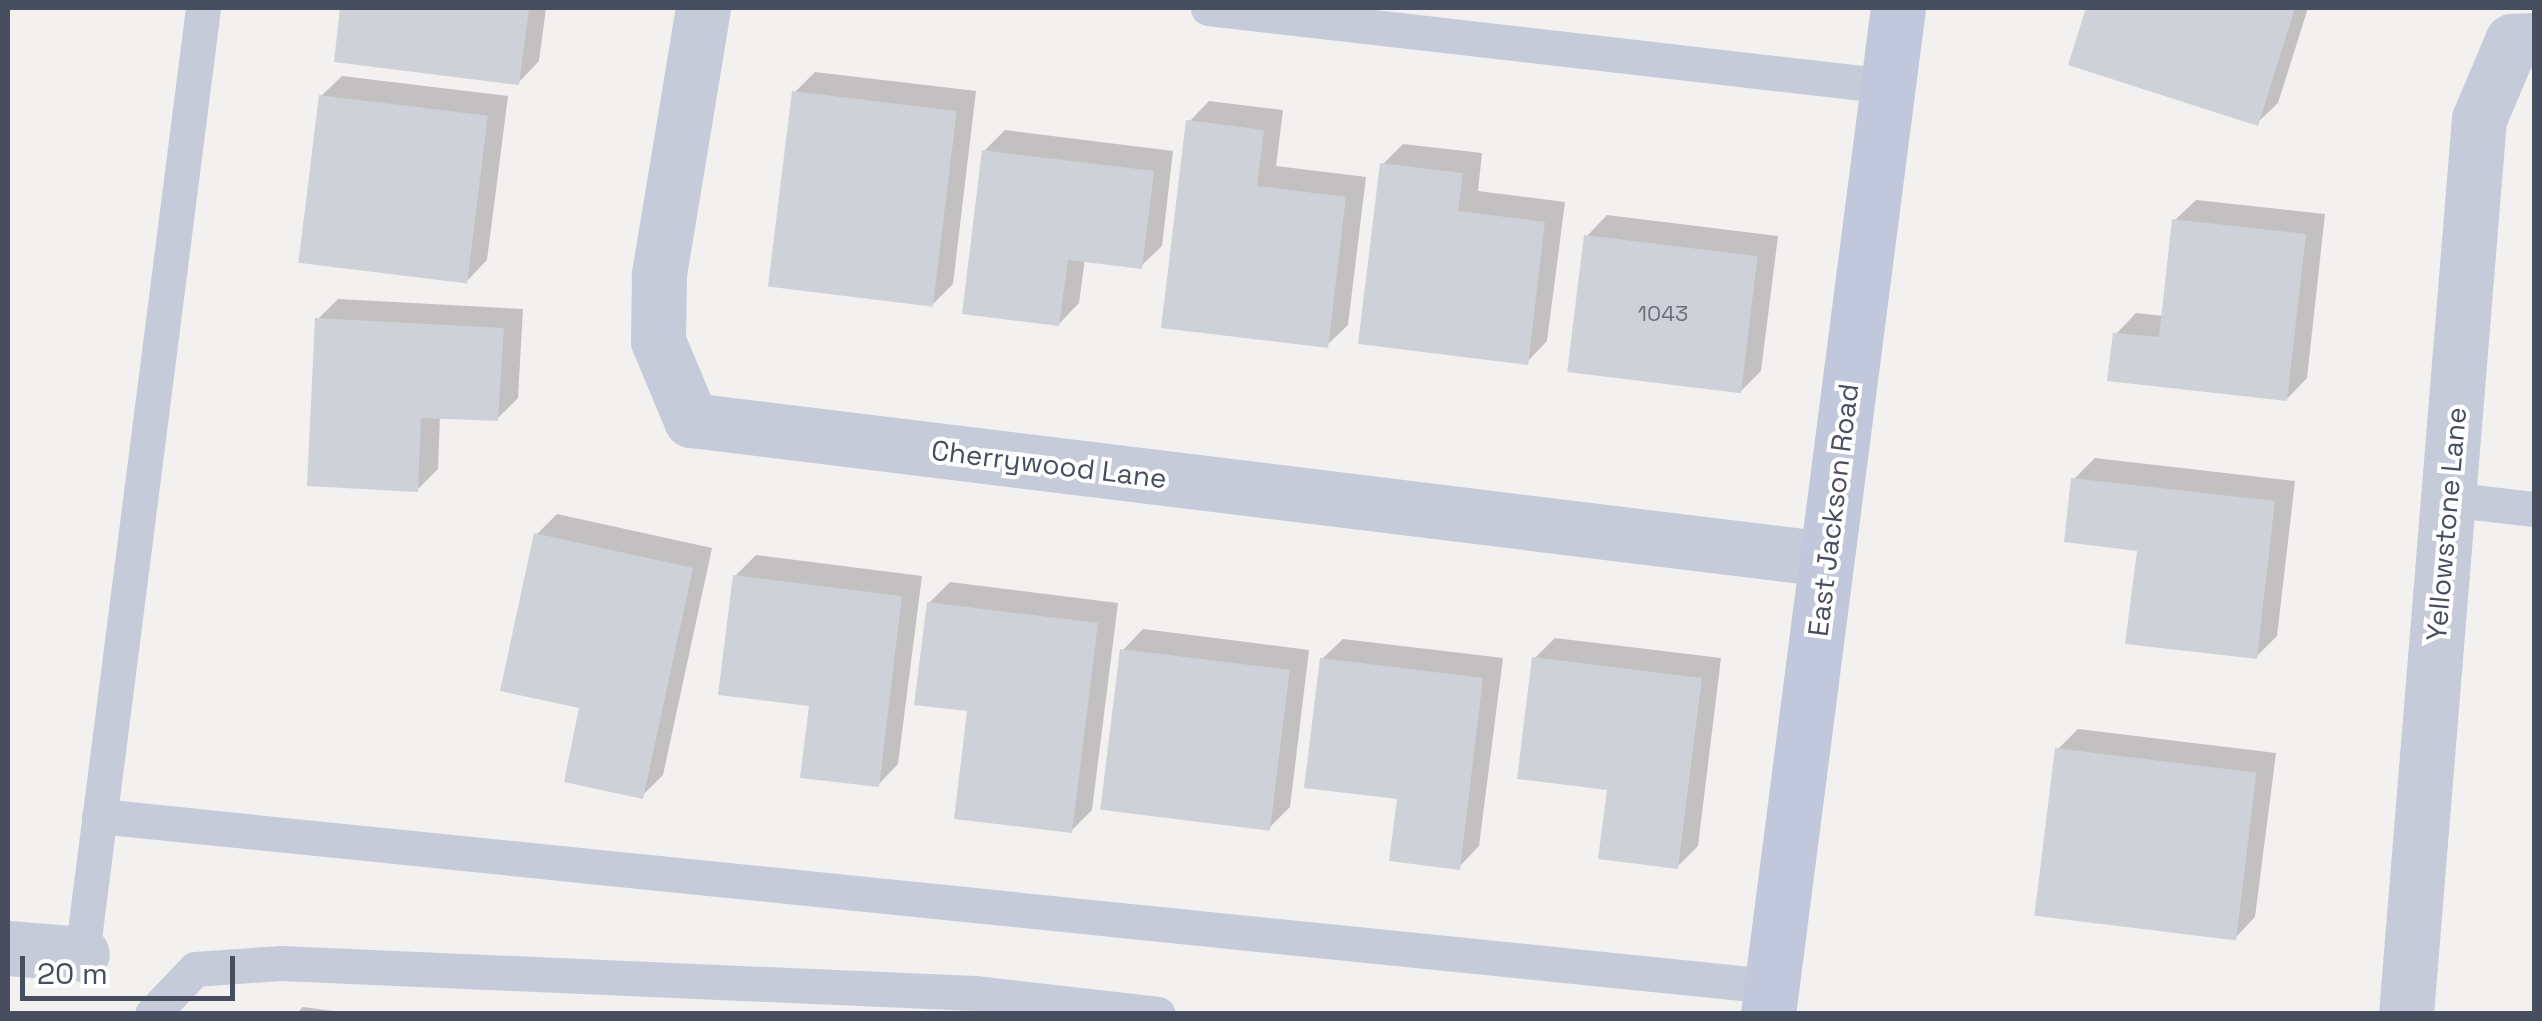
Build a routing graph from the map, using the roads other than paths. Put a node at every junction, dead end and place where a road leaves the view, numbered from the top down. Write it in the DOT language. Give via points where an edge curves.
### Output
graph roads {
  1 [pos="203,8"];
  2 [pos="703,8"];
  3 [pos="1208,8"];
  4 [pos="1898,8"];
  5 [pos="2523,40"];
  6 [pos="1888,86"];
  7 [pos="2448,499"];
  8 [pos="2534,509"];
  9 [pos="1826,559"];
  10 [pos="99,816"];
  11 [pos="8,948"];
  12 [pos="82,954"];
  13 [pos="1770,1000"];
  14 [pos="152,1014"];
  15 [pos="1158,1014"];
  16 [pos="2406,1014"];
  1 -- 10 [label="lane"];
  2 -- 9 [label="street, Cherrywood Lane" via="658,275 658,341 691,420"];
  3 -- 6 [label="lane"];
  4 -- 6 [label="street, East Jackson Road"];
  5 -- 7 [label="street, Yellowstone Lane" via="2478,119"];
  6 -- 9 [label="street, East Jackson Road"];
  7 -- 8 [label="lane"];
  7 -- 16 [label="street, Yellowstone Lane"];
  9 -- 13 [label="street, East Jackson Road"];
  10 -- 12 [label="lane"];
  10 -- 13 [label="lane"];
  11 -- 12 [label="street"];
  14 -- 15 [label="lane" via="195,969 282,964 974,993"];
}
